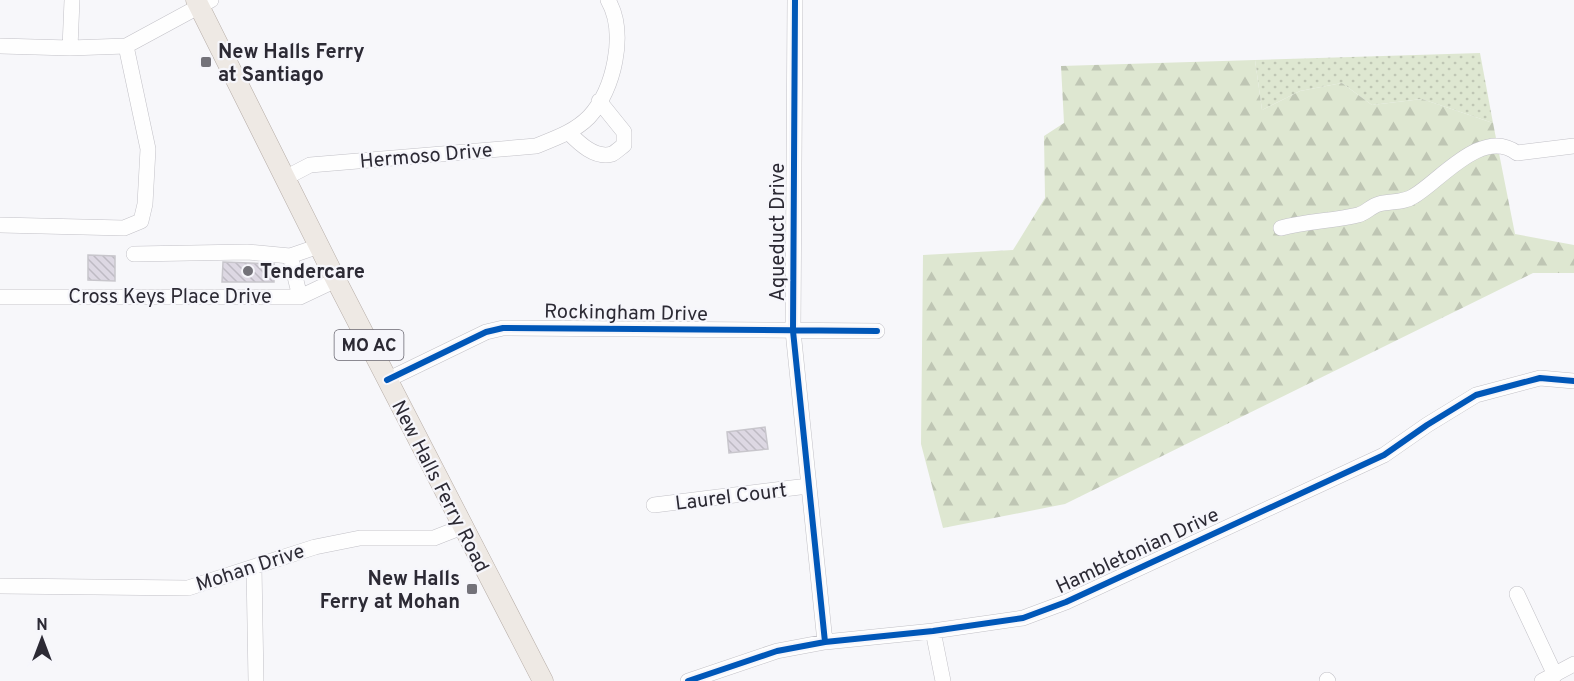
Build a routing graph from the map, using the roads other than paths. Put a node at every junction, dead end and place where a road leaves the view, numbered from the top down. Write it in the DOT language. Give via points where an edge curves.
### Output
graph roads {
  1 [pos="72,0"];
  2 [pos="608,0"];
  3 [pos="795,0"];
  4 [pos="202,3"];
  5 [pos="0,46"];
  6 [pos="126,46"];
  7 [pos="70,48"];
  8 [pos="599,101"];
  9 [pos="568,133"];
  10 [pos="1574,146"];
  11 [pos="285,178"];
  12 [pos="0,225"];
  13 [pos="1281,228"];
  14 [pos="319,246"];
  15 [pos="134,254"];
  16 [pos="290,256"];
  17 [pos="336,280"];
  18 [pos="0,297"];
  19 [pos="300,297"];
  20 [pos="793,331"];
  21 [pos="877,331"];
  22 [pos="387,380"];
  23 [pos="1574,381"];
  24 [pos="808,486"];
  25 [pos="654,505"];
  26 [pos="462,527"];
  27 [pos="254,567"];
  28 [pos="0,586"];
  29 [pos="1517,594"];
  30 [pos="933,631"];
  31 [pos="825,642"];
  32 [pos="1574,664"];
  33 [pos="730,674"];
  34 [pos="1549,678"];
  35 [pos="256,681"];
  36 [pos="543,681"];
  37 [pos="688,681"];
  38 [pos="943,681"];
  1 -- 7 [label="street"];
  2 -- 8 [label="street, Hermoso Drive" via="617,27 616,53 608,88"];
  3 -- 20 [label="street, Aqueduct Drive"];
  4 -- 6 [label="street"];
  4 -- 11 [label="main road, New Halls Ferry Road / MO AC"];
  5 -- 7 [label="street"];
  6 -- 7 [label="street"];
  6 -- 12 [label="street" via="148,149 141,221 124,228"];
  8 -- 9 [label="street, Hermoso Drive" via="590,116"];
  8 -- 9 [label="street" via="624,132 624,145 611,154 598,153 586,149"];
  9 -- 11 [label="street, Hermoso Drive" via="536,146 310,165"];
  10 -- 13 [label="street" via="1517,153 1504,147 1479,150 1457,161 1409,200"];
  11 -- 14 [label="main road, New Halls Ferry Road / MO AC"];
  14 -- 16 [label="street"];
  14 -- 17 [label="main road, New Halls Ferry Road / MO AC"];
  15 -- 16 [label="street" via="246,252"];
  16 -- 19 [label="street"];
  17 -- 19 [label="street, Cross Keys Place Drive"];
  17 -- 22 [label="main road, New Halls Ferry Road / MO AC"];
  18 -- 19 [label="street, Cross Keys Place Drive"];
  20 -- 21 [label="street, Rockingham Drive"];
  20 -- 22 [label="street, Rockingham Drive" via="503,328 486,332"];
  20 -- 24 [label="street, Aqueduct Drive"];
  22 -- 26 [label="main road, New Halls Ferry Road / MO AC"];
  23 -- 30 [label="street, Hambletonian Drive" via="1540,378 1476,395 1384,455 1066,602 1023,618"];
  24 -- 25 [label="street, Laurel Court"];
  24 -- 31 [label="street, Aqueduct Drive"];
  26 -- 27 [label="street, Mohan Drive" via="434,538 360,538 315,546"];
  26 -- 36 [label="main road, New Halls Ferry Road / MO AC"];
  27 -- 28 [label="street, Mohan Drive" via="188,588"];
  27 -- 35 [label="street"];
  29 -- 34 [label="street"];
  30 -- 31 [label="street, Hambletonian Drive"];
  30 -- 38 [label="street"];
  31 -- 33 [label="street, Hambletonian Drive" via="777,651"];
  32 -- 34 [label="street"];
  33 -- 37 [label="street, Hambletonian Drive"];
}
